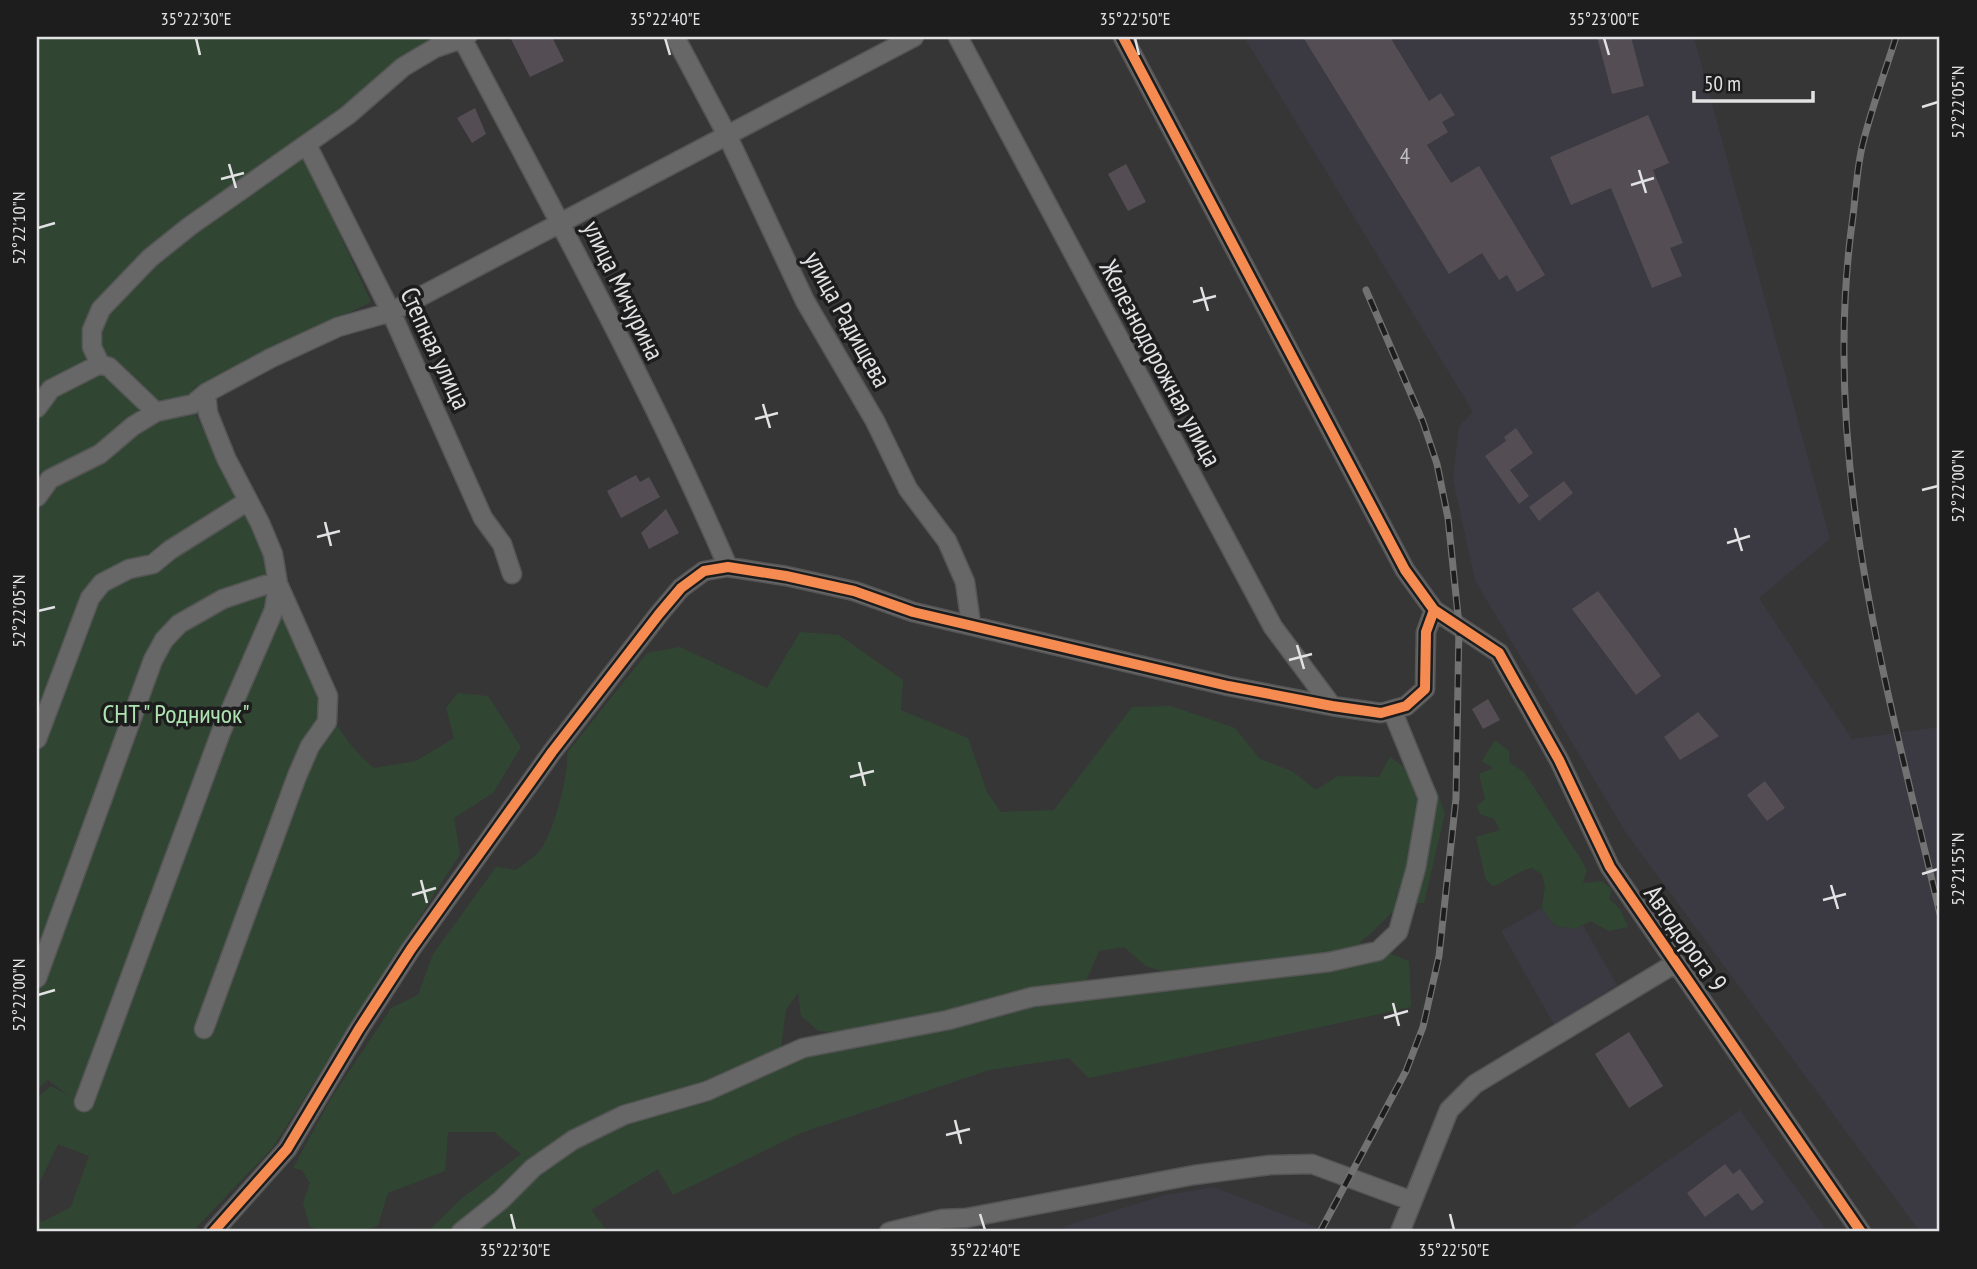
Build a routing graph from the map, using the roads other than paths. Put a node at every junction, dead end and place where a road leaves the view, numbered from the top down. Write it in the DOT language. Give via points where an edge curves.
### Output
graph roads {
  1 [pos="675,37"];
  2 [pos="914,37"];
  3 [pos="958,37"];
  4 [pos="465,38"];
  5 [pos="1125,38"];
  6 [pos="727,135"];
  7 [pos="307,145"];
  8 [pos="561,223"];
  9 [pos="391,312"];
  10 [pos="100,364"];
  11 [pos="206,393"];
  12 [pos="37,408"];
  13 [pos="156,412"];
  14 [pos="37,497"];
  15 [pos="248,501"];
  16 [pos="728,567"];
  17 [pos="512,574"];
  18 [pos="278,584"];
  19 [pos="1433,610"];
  20 [pos="971,624"];
  21 [pos="1332,706"];
  22 [pos="1392,710"];
  23 [pos="37,738"];
  24 [pos="1676,963"];
  25 [pos="37,978"];
  26 [pos="204,1029"];
  27 [pos="85,1102"];
  28 [pos="1412,1201"];
  29 [pos="965,1225"];
  30 [pos="1404,1230"];
  31 [pos="213,1232"];
  32 [pos="461,1232"];
  33 [pos="889,1232"];
  34 [pos="1861,1232"];
  1 -- 6 [label="street, улица Радищева"];
  2 -- 6 [label="street"];
  3 -- 21 [label="street, Железнодорожная улица" via="1273,627"];
  4 -- 7 [label="street" via="435,48 403,67"];
  4 -- 8 [label="street, улица Мичурина"];
  5 -- 19 [label="street" via="1405,570"];
  6 -- 8 [label="street"];
  6 -- 20 [label="street, улица Радищева" via="805,301 875,421 908,489 947,541 965,582"];
  7 -- 9 [label="street, Степная улица"];
  7 -- 10 [label="street" via="190,226 120,287 101,309 92,330 92,347"];
  8 -- 9 [label="street"];
  8 -- 16 [label="street, улица Мичурина"];
  9 -- 11 [label="street" via="338,327"];
  9 -- 17 [label="street, Степная улица"];
  10 -- 12 [label="street" via="51,389"];
  10 -- 13 [label="street" via="109,367"];
  11 -- 13 [label="street" via="193,404"];
  11 -- 15 [label="street" via="208,413"];
  13 -- 14 [label="street" via="100,454 50,479"];
  15 -- 18 [label="street" via="273,554"];
  15 -- 23 [label="street" via="153,564 129,569 102,583 90,598"];
  16 -- 20 [label="street" via="854,591 913,612"];
  16 -- 31 [label="street" via="704,571 681,588 552,752 411,949 287,1149"];
  18 -- 25 [label="street" via="223,599 179,624 164,640"];
  18 -- 26 [label="street" via="328,696 327,722 301,766"];
  18 -- 27 [label="street" via="274,610 221,732"];
  19 -- 22 [label="street" via="1426,632 1425,689 1406,706"];
  19 -- 24 [label="street, Автодорога 9" via="1499,653 1559,761 1610,867"];
  20 -- 21 [label="street" via="1228,686"];
  21 -- 22 [label="street" via="1381,713"];
  22 -- 32 [label="street" via="1428,798 1416,868 1398,932 1378,950 1329,962 1032,997 948,1020 803,1048 707,1091 624,1115 573,1140 533,1168"];
  24 -- 28 [label="street" via="1475,1084 1449,1110"];
  24 -- 34 [label="street, Автодорога 9"];
  28 -- 29 [label="street" via="1312,1164 1270,1165 1194,1175"];
  28 -- 30 [label="street"];
  29 -- 33 [label="street" via="942,1219"];
}
